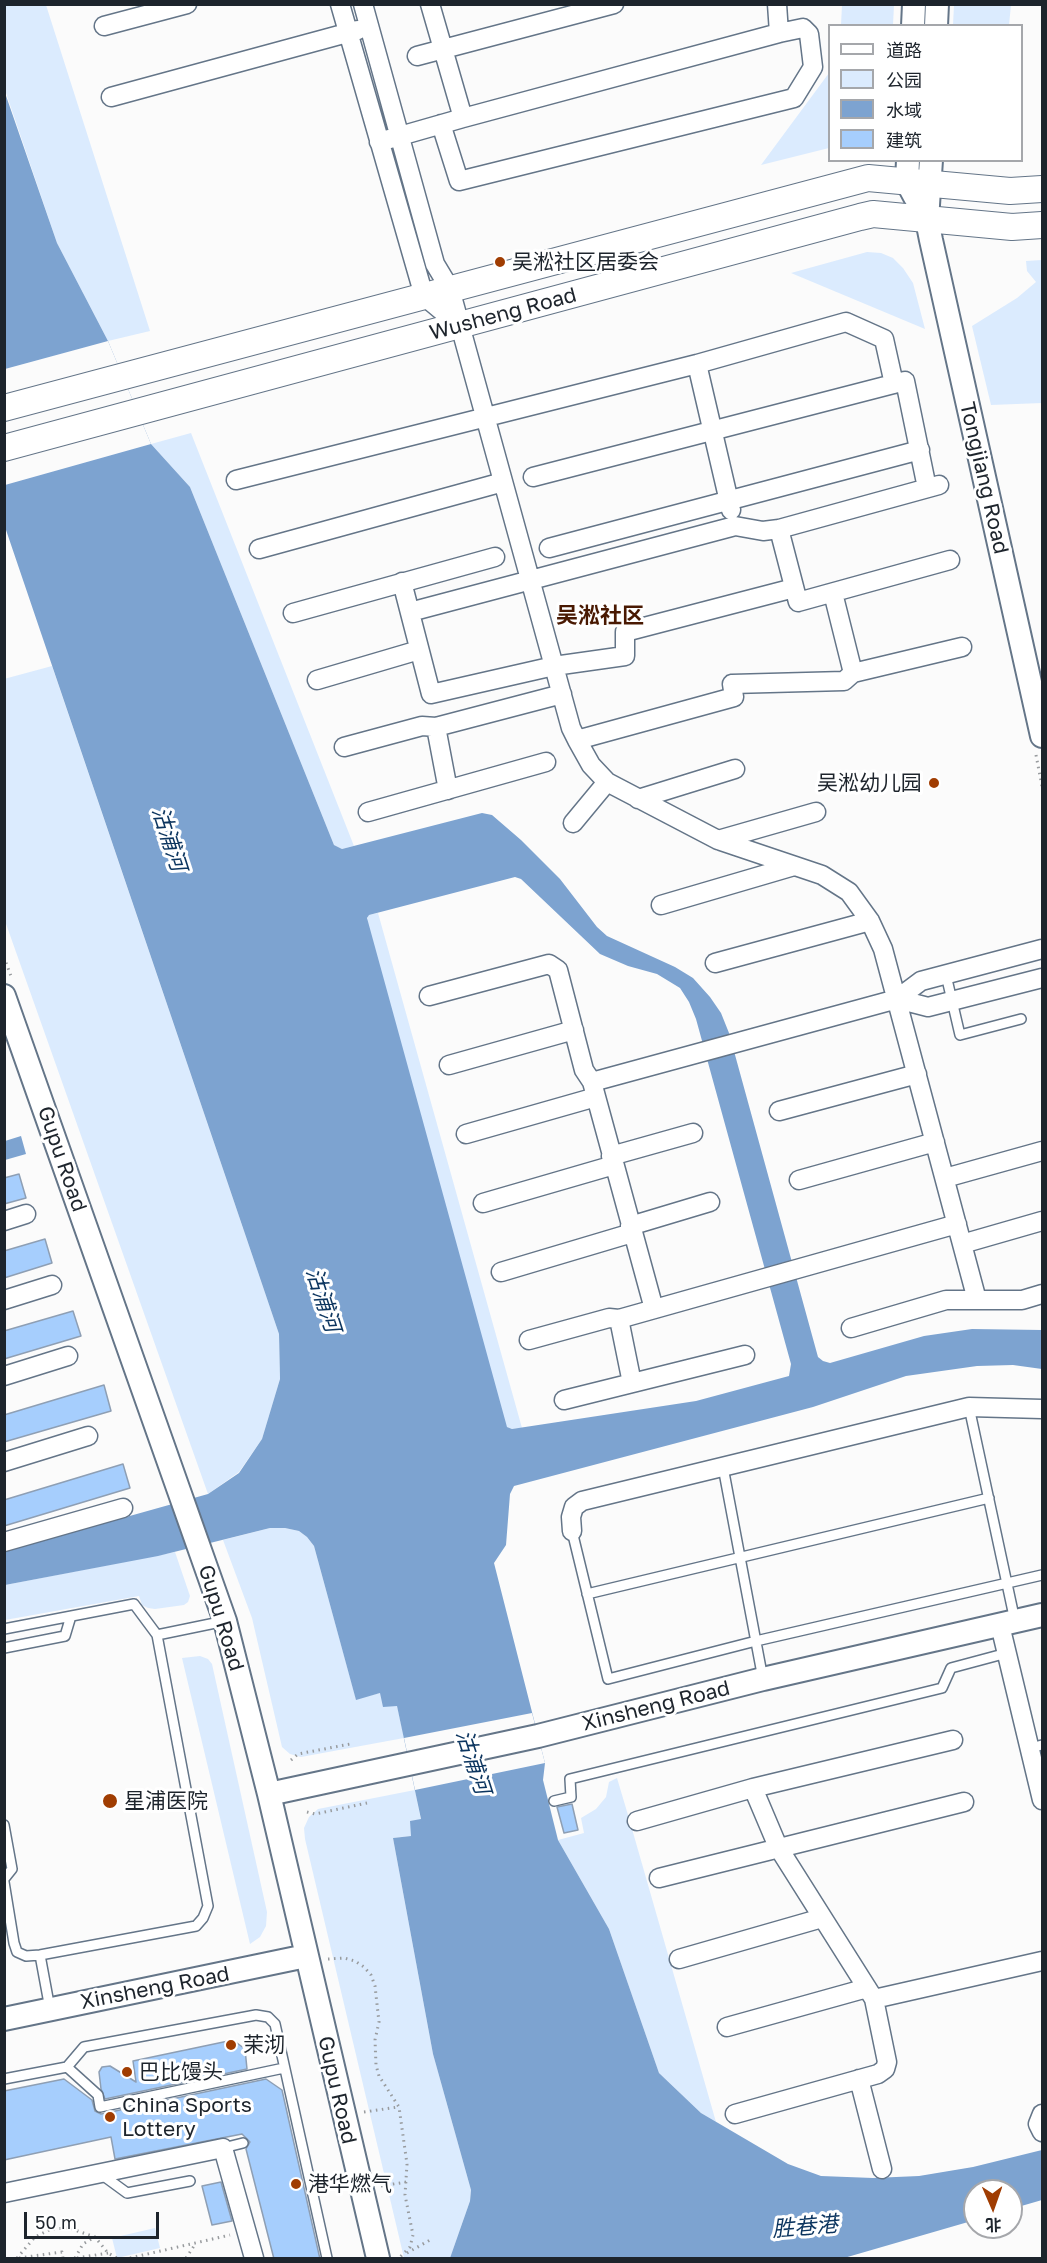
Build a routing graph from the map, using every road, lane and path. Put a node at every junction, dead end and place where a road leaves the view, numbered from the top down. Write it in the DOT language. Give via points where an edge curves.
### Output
graph roads {
  1 [pos="187,4"];
  2 [pos="340,4"];
  3 [pos="363,4"];
  4 [pos="430,4"];
  5 [pos="614,4"];
  6 [pos="777,4"];
  7 [pos="914,4"];
  8 [pos="937,4"];
  9 [pos="913,24"];
  10 [pos="936,24"];
  11 [pos="104,26"];
  12 [pos="369,27"];
  13 [pos="348,33"];
  14 [pos="779,33"];
  15 [pos="443,49"];
  16 [pos="417,56"];
  17 [pos="111,97"];
  18 [pos="463,118"];
  19 [pos="441,124"];
  20 [pos="400,136"];
  21 [pos="379,142"];
  22 [pos="919,172"];
  23 [pos="1042,189"];
  24 [pos="927,220"];
  25 [pos="1042,225"];
  26 [pos="450,289"];
  27 [pos="424,296"];
  28 [pos="460,326"];
  29 [pos="697,364"];
  30 [pos="894,384"];
  31 [pos="4,408"];
  32 [pos="486,417"];
  33 [pos="712,432"];
  34 [pos="4,448"];
  35 [pos="920,450"];
  36 [pos="533,477"];
  37 [pos="236,480"];
  38 [pos="504,482"];
  39 [pos="729,500"];
  40 [pos="735,526"];
  41 [pos="779,530"];
  42 [pos="549,548"];
  43 [pos="259,549"];
  44 [pos="495,557"];
  45 [pos="950,560"];
  46 [pos="530,579"];
  47 [pos="402,582"];
  48 [pos="794,588"];
  49 [pos="833,593"];
  50 [pos="293,612"];
  51 [pos="410,612"];
  52 [pos="962,647"];
  53 [pos="420,650"];
  54 [pos="554,666"];
  55 [pos="853,673"];
  56 [pos="317,680"];
  57 [pos="562,694"];
  58 [pos="436,727"];
  59 [pos="1042,736"];
  60 [pos="577,740"];
  61 [pos="344,747"];
  62 [pos="546,762"];
  63 [pos="735,769"];
  64 [pos="607,782"];
  65 [pos="448,790"];
  66 [pos="638,799"];
  67 [pos="368,812"];
  68 [pos="816,813"];
  69 [pos="573,822"];
  70 [pos="718,840"];
  71 [pos="794,866"];
  72 [pos="661,905"];
  73 [pos="870,921"];
  74 [pos="1042,949"];
  75 [pos="715,963"];
  76 [pos="946,975"];
  77 [pos="1042,978"];
  78 [pos="4,996"];
  79 [pos="429,996"];
  80 [pos="897,999"];
  81 [pos="951,1001"];
  82 [pos="1020,1018"];
  83 [pos="574,1030"];
  84 [pos="449,1065"];
  85 [pos="917,1074"];
  86 [pos="594,1090"];
  87 [pos="779,1111"];
  88 [pos="693,1133"];
  89 [pos="466,1134"];
  90 [pos="935,1142"];
  91 [pos="1042,1151"];
  92 [pos="613,1161"];
  93 [pos="945,1178"];
  94 [pos="799,1180"];
  95 [pos="483,1203"];
  96 [pos="710,1203"];
  97 [pos="26,1214"];
  98 [pos="4,1221"];
  99 [pos="1042,1221"];
  100 [pos="957,1224"];
  101 [pos="631,1230"];
  102 [pos="962,1244"];
  103 [pos="501,1272"];
  104 [pos="52,1285"];
  105 [pos="1042,1294"];
  106 [pos="4,1300"];
  107 [pos="977,1300"];
  108 [pos="654,1309"];
  109 [pos="619,1319"];
  110 [pos="851,1328"];
  111 [pos="529,1340"];
  112 [pos="745,1355"];
  113 [pos="68,1356"];
  114 [pos="4,1376"];
  115 [pos="632,1383"];
  116 [pos="564,1400"];
  117 [pos="969,1407"];
  118 [pos="1042,1409"];
  119 [pos="88,1436"];
  120 [pos="4,1462"];
  121 [pos="723,1467"];
  122 [pos="989,1498"];
  123 [pos="123,1508"];
  124 [pos="572,1530"];
  125 [pos="4,1542"];
  126 [pos="740,1558"];
  127 [pos="1042,1575"];
  128 [pos="1007,1583"];
  129 [pos="587,1594"];
  130 [pos="1042,1615"];
  131 [pos="72,1616"];
  132 [pos="225,1621"];
  133 [pos="1008,1623"];
  134 [pos="4,1629"];
  135 [pos="157,1635"];
  136 [pos="756,1641"];
  137 [pos="4,1648"];
  138 [pos="1007,1653"];
  139 [pos="763,1679"];
  140 [pos="953,1740"];
  141 [pos="350,1744"];
  142 [pos="1036,1746"];
  143 [pos="291,1760"];
  144 [pos="753,1788"];
  145 [pos="269,1794"];
  146 [pos="1042,1800"];
  147 [pos="554,1802"];
  148 [pos="964,1802"];
  149 [pos="367,1803"];
  150 [pos="307,1812"];
  151 [pos="637,1821"];
  152 [pos="4,1825"];
  153 [pos="778,1847"];
  154 [pos="659,1878"];
  155 [pos="4,1880"];
  156 [pos="822,1918"];
  157 [pos="40,1955"];
  158 [pos="317,1958"];
  159 [pos="679,1959"];
  160 [pos="1042,1961"];
  161 [pos="870,1994"];
  162 [pos="50,2010"];
  163 [pos="4,2019"];
  164 [pos="727,2026"];
  165 [pos="68,2067"];
  166 [pos="284,2068"];
  167 [pos="4,2079"];
  168 [pos="859,2079"];
  169 [pos="399,2107"];
  170 [pos="364,2112"];
  171 [pos="735,2114"];
  172 [pos="1042,2114"];
  173 [pos="1042,2132"];
  174 [pos="243,2143"];
  175 [pos="223,2148"];
  176 [pos="882,2169"];
  177 [pos="100,2172"];
  178 [pos="190,2181"];
  179 [pos="406,2181"];
  180 [pos="381,2186"];
  181 [pos="4,2193"];
  182 [pos="246,2232"];
  183 [pos="95,2237"];
  184 [pos="430,2240"];
  185 [pos="196,2243"];
  186 [pos="108,2253"];
  187 [pos="406,2254"];
  188 [pos="52,2256"];
  189 [pos="254,2258"];
  190 [pos="18,2259"];
  191 [pos="63,2259"];
  192 [pos="76,2259"];
  193 [pos="117,2259"];
  194 [pos="130,2259"];
  195 [pos="186,2259"];
  196 [pos="327,2259"];
  197 [pos="378,2259"];
  198 [pos="399,2259"];
  1 -- 11 [label="street"];
  2 -- 13 [label="street"];
  3 -- 12 [label="street"];
  4 -- 15 [label="street"];
  5 -- 15 [label="street"];
  6 -- 14 [label="street"];
  7 -- 9 [label="street"];
  8 -- 10 [label="street"];
  12 -- 13 [label="street"];
  12 -- 20 [label="street"];
  13 -- 17 [label="street"];
  13 -- 21 [label="street"];
  14 -- 18 [label="street"];
  14 -- 19 [label="street" via="803,28 809,34 813,67 794,98 459,181"];
  15 -- 16 [label="street"];
  15 -- 18 [label="street"];
  18 -- 19 [label="street"];
  19 -- 20 [label="street"];
  20 -- 21 [label="street"];
  20 -- 26 [label="street" via="435,264"];
  21 -- 27 [label="street"];
  22 -- 23 [label="main road, Wusheng Road" via="1010,191"];
  22 -- 24 [label="street, Tongjiang Road"];
  22 -- 26 [label="main road, Wusheng Road" via="868,178"];
  24 -- 25 [label="main road, Wusheng Road"];
  24 -- 28 [label="main road, Wusheng Road" via="873,214"];
  24 -- 59 [label="street, Tongjiang Road"];
  26 -- 27 [label="main road, Wusheng Road"];
  26 -- 28 [label="street"];
  27 -- 28 [label="street"];
  27 -- 31 [label="main road, Wusheng Road"];
  28 -- 32 [label="street"];
  28 -- 34 [label="main road, Wusheng Road"];
  29 -- 30 [label="street" via="846,322 884,339"];
  29 -- 32 [label="street"];
  29 -- 33 [label="street"];
  30 -- 33 [label="street"];
  30 -- 35 [label="street" via="904,381"];
  32 -- 37 [label="street"];
  32 -- 38 [label="street"];
  33 -- 36 [label="street"];
  33 -- 39 [label="street"];
  35 -- 39 [label="street"];
  35 -- 41 [label="street" via="933,486"];
  38 -- 43 [label="street"];
  38 -- 46 [label="street"];
  39 -- 40 [label="street"];
  39 -- 42 [label="street"];
  40 -- 41 [label="street"];
  40 -- 46 [label="street"];
  41 -- 48 [label="street"];
  44 -- 47 [label="street"];
  45 -- 49 [label="street"];
  46 -- 51 [label="street"];
  46 -- 54 [label="street"];
  47 -- 50 [label="street"];
  47 -- 51 [label="street"];
  48 -- 49 [label="street" via="798,602"];
  48 -- 54 [label="street" via="625,632 625,656"];
  49 -- 55 [label="street"];
  51 -- 53 [label="street"];
  52 -- 55 [label="street"];
  53 -- 54 [label="street" via="430,694"];
  53 -- 56 [label="street"];
  54 -- 57 [label="street"];
  55 -- 60 [label="street" via="844,681 732,684 734,697"];
  57 -- 58 [label="street"];
  57 -- 60 [label="street"];
  58 -- 61 [label="street" via="422,726"];
  58 -- 65 [label="street"];
  60 -- 64 [label="street" via="591,765"];
  62 -- 65 [label="street"];
  63 -- 66 [label="street"];
  64 -- 66 [label="street"];
  64 -- 69 [label="street"];
  65 -- 67 [label="street"];
  66 -- 70 [label="street"];
  68 -- 70 [label="street"];
  70 -- 71 [label="street"];
  71 -- 72 [label="street"];
  71 -- 73 [label="street" via="822,875 849,892"];
  73 -- 75 [label="street"];
  73 -- 80 [label="street"];
  74 -- 76 [label="street"];
  76 -- 80 [label="street" via="921,981"];
  76 -- 81 [label="lane"];
  77 -- 81 [label="street"];
  78 -- 132 [label="street, Gupu Road"];
  79 -- 83 [label="street" via="549,964 558,970"];
  80 -- 81 [label="street" via="928,1007"];
  80 -- 85 [label="street"];
  80 -- 86 [label="street" via="699,1053"];
  81 -- 82 [label="lane" via="960,1035"];
  83 -- 84 [label="street"];
  83 -- 86 [label="street" via="584,1070"];
  85 -- 87 [label="street"];
  85 -- 90 [label="street"];
  86 -- 89 [label="street"];
  86 -- 92 [label="street"];
  88 -- 92 [label="street"];
  90 -- 93 [label="street"];
  90 -- 94 [label="street"];
  91 -- 93 [label="street"];
  92 -- 95 [label="street"];
  92 -- 101 [label="street"];
  93 -- 100 [label="street"];
  96 -- 101 [label="street"];
  97 -- 98 [label="street"];
  99 -- 102 [label="street"];
  100 -- 102 [label="street"];
  100 -- 108 [label="street"];
  101 -- 103 [label="street"];
  101 -- 108 [label="street"];
  102 -- 107 [label="street"];
  104 -- 106 [label="street"];
  105 -- 107 [label="street" via="1022,1300"];
  107 -- 110 [label="street" via="946,1300"];
  108 -- 109 [label="street"];
  109 -- 111 [label="street" via="609,1318"];
  109 -- 115 [label="street"];
  112 -- 115 [label="street"];
  113 -- 114 [label="street"];
  115 -- 116 [label="street"];
  117 -- 118 [label="street"];
  117 -- 121 [label="street"];
  117 -- 122 [label="lane"];
  119 -- 120 [label="street"];
  121 -- 124 [label="street" via="582,1501 574,1507"];
  121 -- 126 [label="lane"];
  122 -- 126 [label="lane"];
  122 -- 128 [label="lane"];
  123 -- 125 [label="street"];
  124 -- 129 [label="lane"];
  126 -- 129 [label="lane"];
  126 -- 136 [label="lane"];
  127 -- 128 [label="lane"];
  128 -- 133 [label="lane"];
  128 -- 136 [label="lane"];
  129 -- 136 [label="lane" via="608,1679"];
  130 -- 133 [label="street, Xinsheng Road"];
  131 -- 134 [label="lane"];
  131 -- 135 [label="lane" via="134,1604"];
  131 -- 137 [label="lane" via="65,1636"];
  132 -- 135 [label="lane"];
  132 -- 145 [label="street, Gupu Road"];
  133 -- 138 [label="street"];
  133 -- 139 [label="street, Xinsheng Road"];
  135 -- 157 [label="lane" via="208,1906 196,1926"];
  136 -- 139 [label="lane"];
  138 -- 142 [label="street"];
  138 -- 147 [label="lane" via="951,1668 942,1688 570,1779 571,1797"];
  139 -- 145 [label="street, Xinsheng Road" via="538,1736"];
  140 -- 144 [label="street"];
  141 -- 143 [label="path" via="298,1754"];
  142 -- 146 [label="street"];
  144 -- 151 [label="street"];
  144 -- 153 [label="street"];
  145 -- 158 [label="street, Gupu Road"];
  148 -- 153 [label="street"];
  149 -- 150 [label="path" via="315,1814"];
  152 -- 155 [label="lane" via="12,1869"];
  153 -- 154 [label="street"];
  153 -- 156 [label="street"];
  155 -- 157 [label="lane" via="17,1952"];
  156 -- 159 [label="street"];
  156 -- 161 [label="street"];
  157 -- 162 [label="lane"];
  158 -- 162 [label="street, Xinsheng Road"];
  158 -- 169 [label="path" via="355,1961 370,1975 379,2022 376,2065"];
  158 -- 197 [label="street, Gupu Road"];
  160 -- 161 [label="street"];
  161 -- 164 [label="street"];
  161 -- 168 [label="street" via="887,2062 878,2074"];
  162 -- 163 [label="street, Xinsheng Road"];
  165 -- 166 [label="lane" via="98,2095 100,2107"];
  165 -- 166 [label="lane" via="84,2047 256,2014 268,2016 275,2024"];
  165 -- 167 [label="lane"];
  166 -- 196 [label="lane"];
  168 -- 171 [label="street"];
  168 -- 176 [label="street"];
  169 -- 170 [label="path"];
  169 -- 179 [label="path"];
  172 -- 173 [label="street" via="1038,2124"];
  174 -- 175 [label="lane"];
  175 -- 177 [label="street"];
  175 -- 182 [label="street"];
  177 -- 178 [label="lane" via="127,2193"];
  177 -- 181 [label="street"];
  179 -- 180 [label="path"];
  179 -- 187 [label="path" via="413,2235"];
  182 -- 185 [label="path"];
  182 -- 189 [label="street"];
  183 -- 186 [label="path"];
  183 -- 190 [label="path" via="69,2228 51,2229 35,2237"];
  183 -- 192 [label="path" via="83,2244"];
  184 -- 187 [label="path"];
  185 -- 194 [label="path"];
  185 -- 195 [label="path"];
  186 -- 192 [label="path"];
  186 -- 193 [label="path"];
  187 -- 198 [label="path"];
  188 -- 190 [label="path"];
  188 -- 191 [label="path" via="62,2252"];
}
